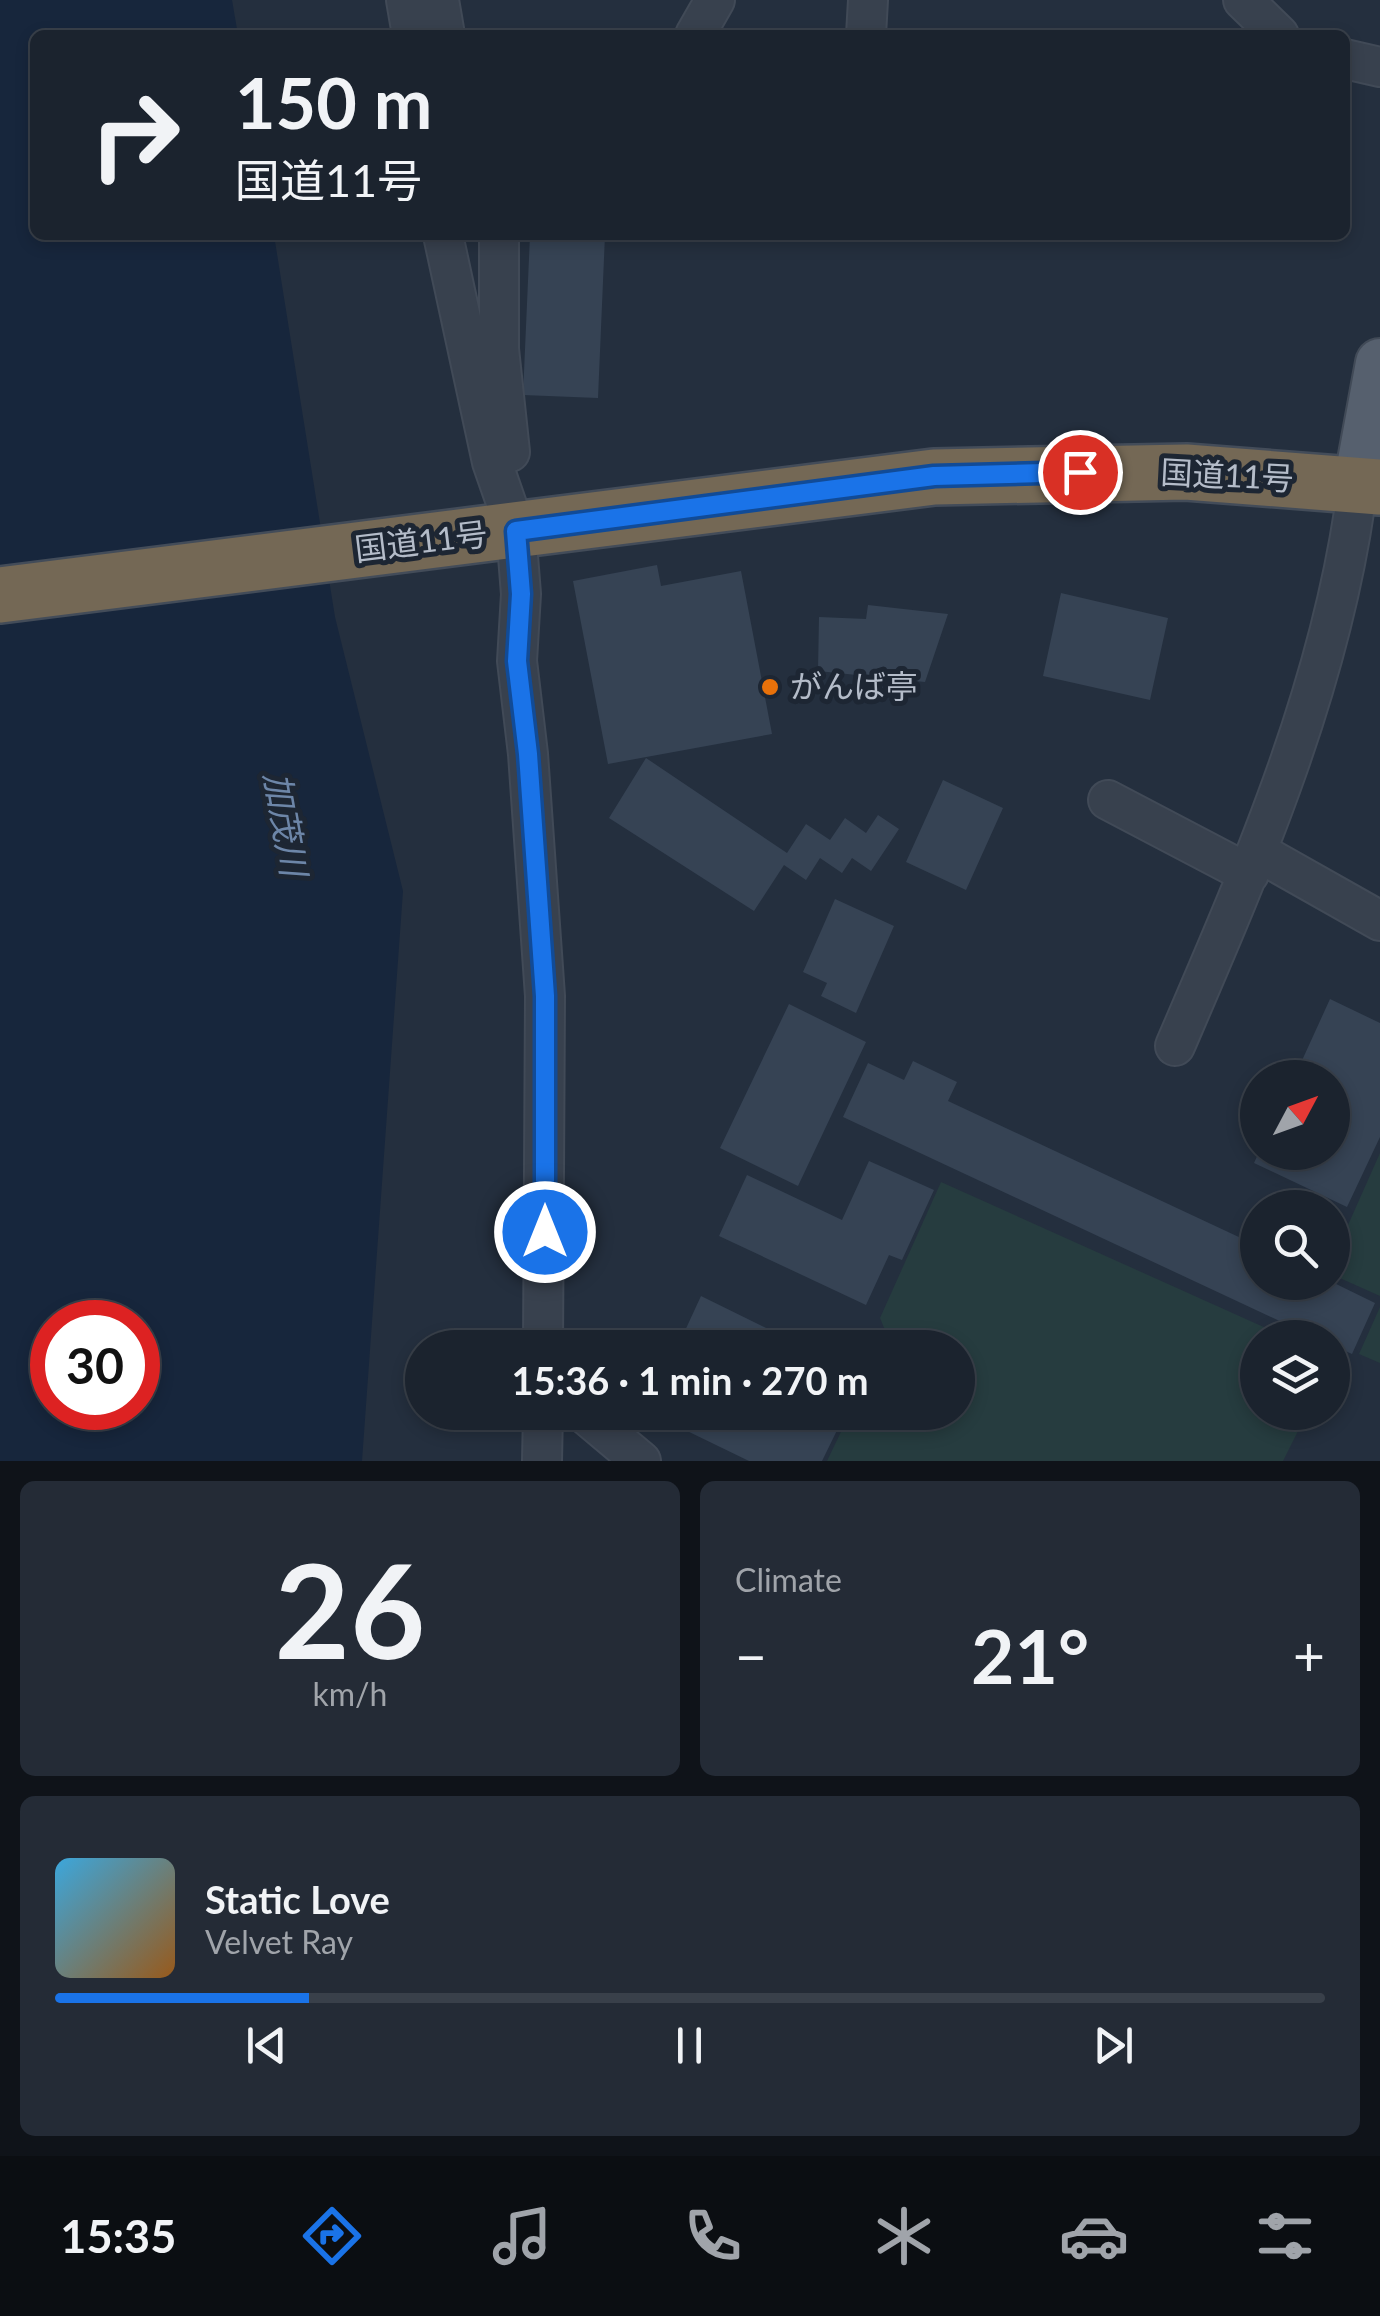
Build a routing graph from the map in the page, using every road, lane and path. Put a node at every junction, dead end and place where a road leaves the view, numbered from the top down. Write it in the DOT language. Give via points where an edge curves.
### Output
graph roads {
  1 [pos="406,0"];
  2 [pos="439,0"];
  3 [pos="868,0"];
  4 [pos="1243,0"];
  5 [pos="411,30"];
  6 [pos="443,30"];
  7 [pos="866,30"];
  8 [pos="1275,30"];
  9 [pos="1350,59"];
  10 [pos="1380,67"];
  11 [pos="445,240"];
  12 [pos="478,240"];
  13 [pos="499,240"];
  14 [pos="499,349"];
  15 [pos="1380,363"];
  16 [pos="1369,485"];
  17 [pos="500,519"];
  18 [pos="0,594"];
  19 [pos="1108,800"];
  20 [pos="1253,863"];
  21 [pos="1380,921"];
  22 [pos="1176,1046"];
  23 [pos="552,1330"];
  24 [pos="542,1430"];
  25 [pos="587,1430"];
  26 [pos="604,1430"];
  27 [pos="542,1461"];
  28 [pos="592,1461"];
  29 [pos="641,1461"];
  1 -- 5 [label="street"];
  2 -- 6 [label="street"];
  3 -- 7 [label="street"];
  4 -- 8 [label="street"];
  9 -- 10 [label="street"];
  11 -- 17 [label="street"];
  12 -- 14 [label="street"];
  13 -- 14 [label="street"];
  14 -- 17 [label="street" via="511,448"];
  15 -- 16 [label="main road"];
  16 -- 17 [label="highway, 国道11号" via="1186,472 934,476"];
  16 -- 20 [label="street" via="1304,717"];
  17 -- 18 [label="highway, 国道11号"];
  17 -- 23 [label="street" via="521,594 517,661 545,996"];
  19 -- 20 [label="street"];
  20 -- 21 [label="street"];
  20 -- 22 [label="street"];
  24 -- 27 [label="street"];
  25 -- 28 [label="street"];
  26 -- 29 [label="street"];
}
